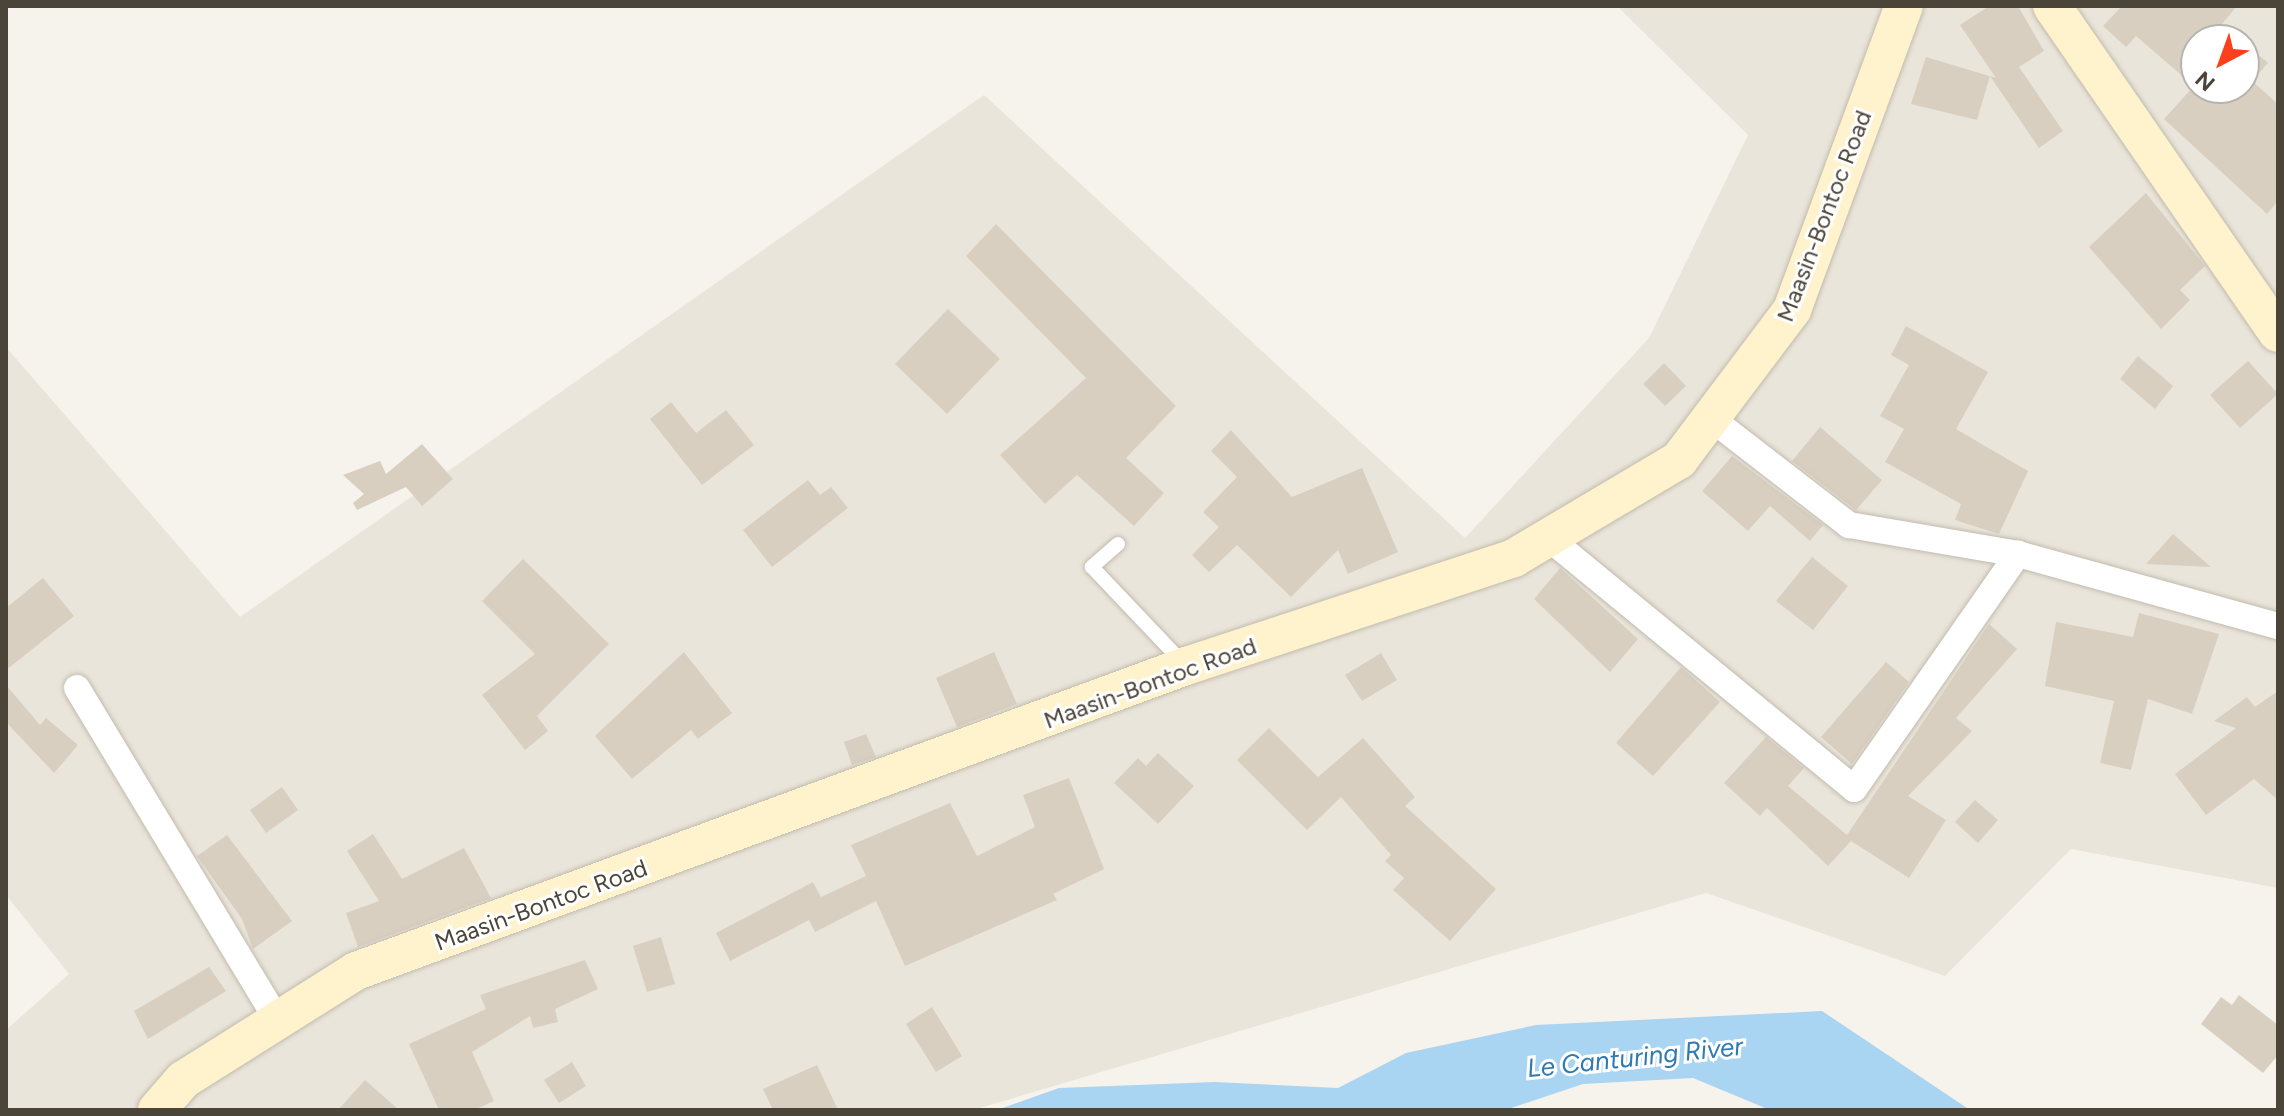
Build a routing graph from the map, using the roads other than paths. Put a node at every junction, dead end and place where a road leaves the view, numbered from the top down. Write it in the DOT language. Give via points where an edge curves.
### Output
graph roads {
  1 [pos="1904,6"];
  2 [pos="2052,6"];
  3 [pos="2278,333"];
  4 [pos="1713,420"];
  5 [pos="1551,540"];
  6 [pos="1118,544"];
  7 [pos="2018,554"];
  8 [pos="2278,626"];
  9 [pos="1186,666"];
  10 [pos="77,688"];
  11 [pos="278,1021"];
  12 [pos="157,1110"];
  1 -- 4 [label="main road, Maasin-Bontoc Road" via="1792,310"];
  2 -- 3 [label="main road"];
  4 -- 5 [label="main road, Maasin-Bontoc Road" via="1679,460"];
  4 -- 7 [label="street" via="1849,525"];
  5 -- 7 [label="street" via="1854,789"];
  5 -- 9 [label="main road, Maasin-Bontoc Road"];
  6 -- 9 [label="lane" via="1092,567"];
  7 -- 8 [label="street"];
  9 -- 11 [label="main road, Maasin-Bontoc Road" via="356,971"];
  10 -- 11 [label="street"];
  11 -- 12 [label="main road, Maasin-Bontoc Road" via="183,1080"];
}
